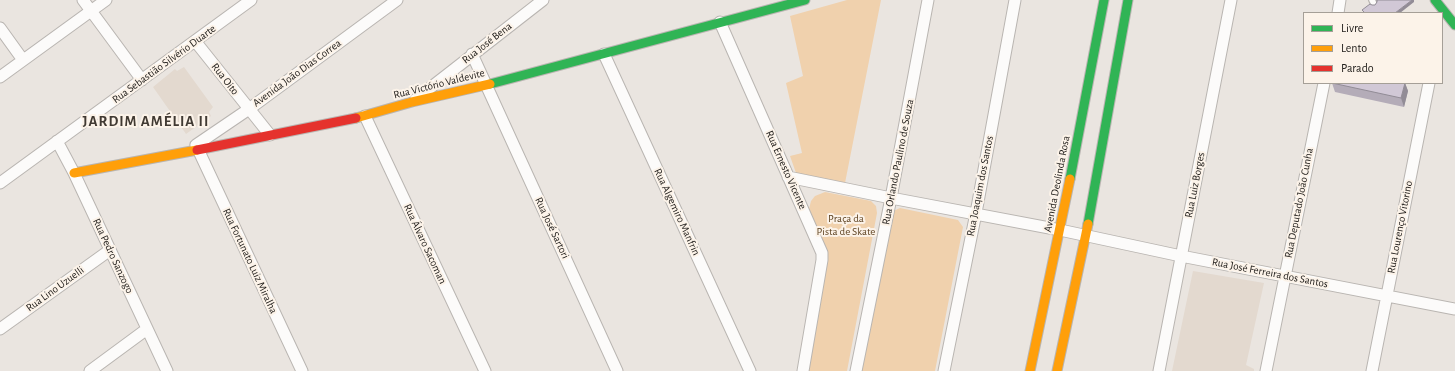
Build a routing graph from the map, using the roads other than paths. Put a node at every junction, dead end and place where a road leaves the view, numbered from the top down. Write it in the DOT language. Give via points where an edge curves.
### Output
graph roads {
  1 [pos="83,0"];
  2 [pos="106,0"];
  3 [pos="251,0"];
  4 [pos="397,0"];
  5 [pos="543,0"];
  6 [pos="805,0"];
  7 [pos="928,0"];
  8 [pos="1015,0"];
  9 [pos="1104,0"];
  10 [pos="1128,0"];
  11 [pos="1231,0"];
  12 [pos="1340,0"];
  13 [pos="1434,0"];
  14 [pos="782,3"];
  15 [pos="91,11"];
  16 [pos="1338,12"];
  17 [pos="1442,12"];
  18 [pos="1443,13"];
  19 [pos="720,22"];
  20 [pos="1455,26"];
  21 [pos="0,28"];
  22 [pos="195,41"];
  23 [pos="472,54"];
  24 [pos="604,54"];
  25 [pos="23,60"];
  26 [pos="0,77"];
  27 [pos="142,80"];
  28 [pos="1324,84"];
  29 [pos="1429,84"];
  30 [pos="487,85"];
  31 [pos="412,102"];
  32 [pos="248,109"];
  33 [pos="365,116"];
  34 [pos="270,136"];
  35 [pos="57,141"];
  36 [pos="197,148"];
  37 [pos="74,173"];
  38 [pos="788,177"];
  39 [pos="0,183"];
  40 [pos="891,198"];
  41 [pos="976,213"];
  42 [pos="1060,230"];
  43 [pos="1086,236"];
  44 [pos="110,250"];
  45 [pos="1181,256"];
  46 [pos="1285,276"];
  47 [pos="1386,295"];
  48 [pos="1455,309"];
  49 [pos="0,329"];
  50 [pos="147,329"];
  51 [pos="90,371"];
  52 [pos="167,371"];
  53 [pos="302,371"];
  54 [pos="485,371"];
  55 [pos="617,371"];
  56 [pos="750,371"];
  57 [pos="803,371"];
  58 [pos="856,371"];
  59 [pos="944,371"];
  60 [pos="1030,371"];
  61 [pos="1057,371"];
  62 [pos="1159,371"];
  63 [pos="1266,371"];
  64 [pos="1372,371"];
  1 -- 15 [label="street"];
  2 -- 15 [label="street"];
  3 -- 22 [label="street, Rua Sebastião Silvério Duarte"];
  4 -- 32 [label="street, Avenida João Dias Correa"];
  5 -- 23 [label="street, Rua José Bena"];
  6 -- 14 [label="street, Rua Victório Valdevite"];
  7 -- 40 [label="street, Rua Orlando Paulino de Souza"];
  8 -- 41 [label="street, Rua Joaquim dos Santos"];
  9 -- 42 [label="street, Avenida Deolinda Rosa"];
  10 -- 43 [label="street"];
  11 -- 45 [label="street, Rua Luiz Borges"];
  12 -- 16 [label="street"];
  13 -- 17 [label="street"];
  14 -- 19 [label="street, Rua Victório Valdevite"];
  15 -- 25 [label="street"];
  15 -- 27 [label="street"];
  18 -- 20 [label="street"];
  19 -- 24 [label="street, Rua Victório Valdevite"];
  19 -- 38 [label="street, Rua Ernesto Vicente"];
  21 -- 25 [label="street"];
  22 -- 27 [label="street, Rua Sebastião Silvério Duarte"];
  22 -- 32 [label="street, Rua Oito"];
  23 -- 30 [label="street, Rua José Sartori"];
  23 -- 31 [label="street, Rua José Bena"];
  24 -- 30 [label="street, Rua Victório Valdevite"];
  24 -- 56 [label="street, Rua Algemiro Manfrin"];
  25 -- 26 [label="street"];
  27 -- 35 [label="street, Rua Sebastião Silvério Duarte"];
  28 -- 46 [label="street, Rua Deputado João Cunha"];
  29 -- 47 [label="street, Rua Lourenço Vitorino"];
  30 -- 31 [label="street, Rua Victório Valdevite"];
  30 -- 55 [label="street, Rua José Sartori"];
  31 -- 33 [label="street, Rua Victório Valdevite"];
  32 -- 34 [label="street, Rua Oito"];
  32 -- 36 [label="street, Avenida João Dias Correa"];
  33 -- 34 [label="street, Rua Victório Valdevite"];
  33 -- 54 [label="street, Rua Álvaro Sacoman"];
  34 -- 36 [label="street, Rua Victório Valdevite"];
  35 -- 37 [label="street, Rua Pedro Sanzogo"];
  35 -- 39 [label="street, Rua Sebastião Silvério Duarte"];
  36 -- 37 [label="street, Rua Victório Valdevite"];
  36 -- 53 [label="street, Rua Fortunato Luiz Miralha"];
  37 -- 44 [label="street, Rua Pedro Sanzogo"];
  38 -- 40 [label="street, Rua José Ferreira dos Santos"];
  38 -- 57 [label="street, Rua Ernesto Vicente" via="822,253"];
  40 -- 41 [label="street, Rua José Ferreira dos Santos"];
  40 -- 58 [label="street, Rua Orlando Paulino de Souza"];
  41 -- 42 [label="street, Rua José Ferreira dos Santos"];
  41 -- 59 [label="street, Rua Joaquim dos Santos"];
  42 -- 43 [label="street, Rua José Ferreira dos Santos"];
  42 -- 60 [label="street, Avenida Deolinda Rosa"];
  43 -- 45 [label="street, Rua José Ferreira dos Santos"];
  43 -- 61 [label="street"];
  44 -- 49 [label="street, Rua Lino Uzuelli"];
  44 -- 50 [label="street, Rua Pedro Sanzogo"];
  45 -- 46 [label="street, Rua José Ferreira dos Santos"];
  45 -- 62 [label="street, Rua Luiz Borges"];
  46 -- 47 [label="street, Rua José Ferreira dos Santos"];
  46 -- 63 [label="street, Rua Deputado João Cunha"];
  47 -- 48 [label="street, Rua José Ferreira dos Santos"];
  47 -- 64 [label="street, Rua Lourenço Vitorino"];
  50 -- 51 [label="street"];
  50 -- 52 [label="street, Rua Pedro Sanzogo"];
}
